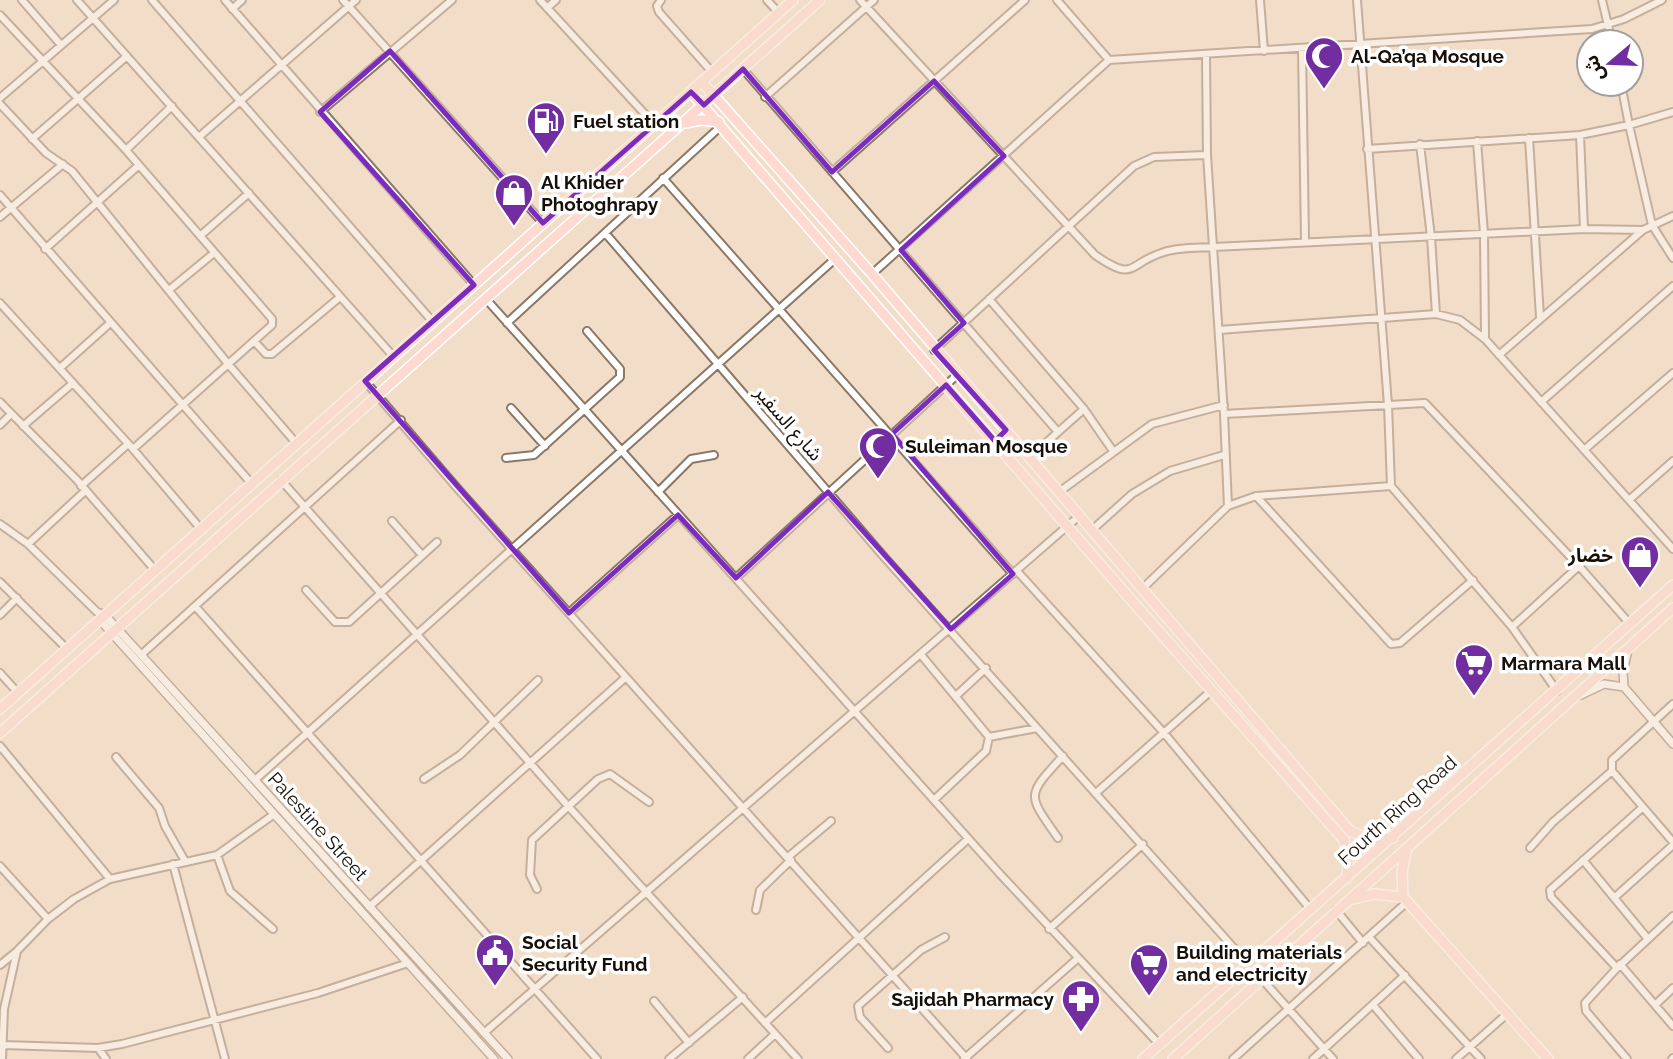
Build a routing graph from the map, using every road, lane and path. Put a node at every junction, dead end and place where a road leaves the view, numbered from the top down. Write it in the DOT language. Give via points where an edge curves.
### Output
graph roads {
  1 [pos="22,0"];
  2 [pos="77,0"];
  3 [pos="114,0"];
  4 [pos="152,0"];
  5 [pos="225,0"];
  6 [pos="242,0"];
  7 [pos="343,0"];
  8 [pos="356,0"];
  9 [pos="452,0"];
  10 [pos="540,0"];
  11 [pos="556,0"];
  12 [pos="661,0"];
  13 [pos="767,0"];
  14 [pos="793,0"];
  15 [pos="820,0"];
  16 [pos="860,0"];
  17 [pos="874,0"];
  18 [pos="1025,0"];
  19 [pos="1057,0"];
  20 [pos="1260,0"];
  21 [pos="1357,0"];
  22 [pos="1602,0"];
  23 [pos="1662,0"];
  24 [pos="348,6"];
  25 [pos="866,7"];
  26 [pos="547,8"];
  27 [pos="232,9"];
  28 [pos="779,13"];
  29 [pos="0,15"];
  30 [pos="92,18"];
  31 [pos="1609,25"];
  32 [pos="1610,28"];
  33 [pos="61,45"];
  34 [pos="1361,45"];
  35 [pos="1302,49"];
  36 [pos="390,51"];
  37 [pos="1264,51"];
  38 [pos="1206,55"];
  39 [pos="127,56"];
  40 [pos="1109,60"];
  41 [pos="42,61"];
  42 [pos="279,66"];
  43 [pos="743,69"];
  44 [pos="712,72"];
  45 [pos="934,80"];
  46 [pos="702,82"];
  47 [pos="727,83"];
  48 [pos="691,92"];
  49 [pos="714,96"];
  50 [pos="765,97"];
  51 [pos="0,98"];
  52 [pos="1624,98"];
  53 [pos="78,99"];
  54 [pos="239,100"];
  55 [pos="0,104"];
  56 [pos="704,105"];
  57 [pos="172,106"];
  58 [pos="320,112"];
  59 [pos="1673,112"];
  60 [pos="728,113"];
  61 [pos="722,123"];
  62 [pos="654,124"];
  63 [pos="683,124"];
  64 [pos="1629,125"];
  65 [pos="1580,135"];
  66 [pos="200,136"];
  67 [pos="1529,138"];
  68 [pos="33,139"];
  69 [pos="1477,141"];
  70 [pos="1420,144"];
  71 [pos="1367,149"];
  72 [pos="126,150"];
  73 [pos="1207,155"];
  74 [pos="1004,156"];
  75 [pos="63,164"];
  76 [pos="139,165"];
  77 [pos="832,172"];
  78 [pos="663,178"];
  79 [pos="249,193"];
  80 [pos="0,195"];
  81 [pos="804,198"];
  82 [pos="97,202"];
  83 [pos="10,208"];
  84 [pos="793,208"];
  85 [pos="1673,216"];
  86 [pos="0,217"];
  87 [pos="543,223"];
  88 [pos="1652,225"];
  89 [pos="1068,226"];
  90 [pos="1584,229"];
  91 [pos="1643,230"];
  92 [pos="1536,232"];
  93 [pos="606,234"];
  94 [pos="1484,234"];
  95 [pos="200,236"];
  96 [pos="1431,237"];
  97 [pos="1375,238"];
  98 [pos="1305,240"];
  99 [pos="1213,247"];
  100 [pos="45,249"];
  101 [pos="901,250"];
  102 [pos="214,253"];
  103 [pos="836,258"];
  104 [pos="1673,258"];
  105 [pos="872,274"];
  106 [pos="474,285"];
  107 [pos="1673,286"];
  108 [pos="169,290"];
  109 [pos="340,297"];
  110 [pos="486,299"];
  111 [pos="989,299"];
  112 [pos="0,303"];
  113 [pos="780,309"];
  114 [pos="1436,314"];
  115 [pos="1381,318"];
  116 [pos="1540,318"];
  117 [pos="433,322"];
  118 [pos="507,323"];
  119 [pos="964,323"];
  120 [pos="109,324"];
  121 [pos="1219,330"];
  122 [pos="587,331"];
  123 [pos="1485,339"];
  124 [pos="254,341"];
  125 [pos="934,350"];
  126 [pos="1499,355"];
  127 [pos="393,356"];
  128 [pos="229,365"];
  129 [pos="718,365"];
  130 [pos="60,368"];
  131 [pos="1673,373"];
  132 [pos="957,375"];
  133 [pos="365,381"];
  134 [pos="73,383"];
  135 [pos="946,385"];
  136 [pos="377,395"];
  137 [pos="0,402"];
  138 [pos="1541,402"];
  139 [pos="1224,405"];
  140 [pos="1388,405"];
  141 [pos="181,406"];
  142 [pos="510,408"];
  143 [pos="584,409"];
  144 [pos="1084,409"];
  145 [pos="11,414"];
  146 [pos="1224,414"];
  147 [pos="401,420"];
  148 [pos="0,425"];
  149 [pos="23,426"];
  150 [pos="1006,430"];
  151 [pos="1058,432"];
  152 [pos="892,434"];
  153 [pos="995,441"];
  154 [pos="296,443"];
  155 [pos="131,446"];
  156 [pos="545,446"];
  157 [pos="622,449"];
  158 [pos="1584,450"];
  159 [pos="1113,451"];
  160 [pos="714,454"];
  161 [pos="1224,455"];
  162 [pos="1030,457"];
  163 [pos="506,458"];
  164 [pos="1673,461"];
  165 [pos="281,480"];
  166 [pos="251,483"];
  167 [pos="1391,486"];
  168 [pos="83,488"];
  169 [pos="658,492"];
  170 [pos="828,492"];
  171 [pos="1059,492"];
  172 [pos="1256,496"];
  173 [pos="1629,500"];
  174 [pos="1228,506"];
  175 [pos="305,508"];
  176 [pos="678,514"];
  177 [pos="1079,516"];
  178 [pos="392,522"];
  179 [pos="0,524"];
  180 [pos="1068,525"];
  181 [pos="200,528"];
  182 [pos="1092,530"];
  183 [pos="436,542"];
  184 [pos="27,544"];
  185 [pos="1673,550"];
  186 [pos="513,551"];
  187 [pos="422,555"];
  188 [pos="1579,566"];
  189 [pos="154,569"];
  190 [pos="1015,572"];
  191 [pos="736,578"];
  192 [pos="1473,580"];
  193 [pos="0,582"];
  194 [pos="1673,586"];
  195 [pos="1142,589"];
  196 [pos="306,590"];
  197 [pos="381,596"];
  198 [pos="17,598"];
  199 [pos="1654,603"];
  200 [pos="195,607"];
  201 [pos="569,612"];
  202 [pos="1669,612"];
  203 [pos="0,615"];
  204 [pos="100,615"];
  205 [pos="1513,627"];
  206 [pos="1627,627"];
  207 [pos="951,629"];
  208 [pos="115,630"];
  209 [pos="416,635"];
  210 [pos="1636,642"];
  211 [pos="67,649"];
  212 [pos="1628,650"];
  213 [pos="142,654"];
  214 [pos="922,656"];
  215 [pos="986,668"];
  216 [pos="0,673"];
  217 [pos="626,677"];
  218 [pos="538,680"];
  219 [pos="1624,687"];
  220 [pos="1212,690"];
  221 [pos="1557,691"];
  222 [pos="18,693"];
  223 [pos="957,695"];
  224 [pos="1572,699"];
  225 [pos="1673,704"];
  226 [pos="0,709"];
  227 [pos="853,710"];
  228 [pos="1654,722"];
  229 [pos="497,723"];
  230 [pos="1037,728"];
  231 [pos="0,733"];
  232 [pos="1164,733"];
  233 [pos="306,734"];
  234 [pos="989,737"];
  235 [pos="1673,744"];
  236 [pos="0,746"];
  237 [pos="1063,756"];
  238 [pos="116,757"];
  239 [pos="532,762"];
  240 [pos="1612,771"];
  241 [pos="256,779"];
  242 [pos="424,779"];
  243 [pos="1097,792"];
  244 [pos="934,800"];
  245 [pos="649,802"];
  246 [pos="568,806"];
  247 [pos="742,807"];
  248 [pos="1643,807"];
  249 [pos="273,815"];
  250 [pos="831,821"];
  251 [pos="1058,838"];
  252 [pos="1393,838"];
  253 [pos="968,839"];
  254 [pos="1143,844"];
  255 [pos="1673,844"];
  256 [pos="1407,848"];
  257 [pos="1530,848"];
  258 [pos="217,855"];
  259 [pos="790,858"];
  260 [pos="1583,860"];
  261 [pos="185,861"];
  262 [pos="420,862"];
  263 [pos="173,864"];
  264 [pos="0,866"];
  265 [pos="1347,878"];
  266 [pos="110,879"];
  267 [pos="537,889"];
  268 [pos="647,893"];
  269 [pos="1614,898"];
  270 [pos="1405,900"];
  271 [pos="1346,902"];
  272 [pos="369,907"];
  273 [pos="756,910"];
  274 [pos="1311,910"];
  275 [pos="1336,911"];
  276 [pos="1673,916"];
  277 [pos="48,919"];
  278 [pos="273,929"];
  279 [pos="1049,929"];
  280 [pos="945,937"];
  281 [pos="1369,937"];
  282 [pos="860,939"];
  283 [pos="1648,939"];
  284 [pos="1363,943"];
  285 [pos="18,951"];
  286 [pos="1077,959"];
  287 [pos="408,963"];
  288 [pos="0,965"];
  289 [pos="1249,965"];
  290 [pos="1618,966"];
  291 [pos="1405,975"];
  292 [pos="891,976"];
  293 [pos="1261,978"];
  294 [pos="537,988"];
  295 [pos="1673,988"];
  296 [pos="743,997"];
  297 [pos="654,1001"];
  298 [pos="1373,1005"];
  299 [pos="1655,1005"];
  300 [pos="460,1006"];
  301 [pos="1288,1010"];
  302 [pos="453,1013"];
  303 [pos="1507,1014"];
  304 [pos="216,1020"];
  305 [pos="765,1023"];
  306 [pos="1673,1026"];
  307 [pos="484,1033"];
  308 [pos="775,1034"];
  309 [pos="689,1044"];
  310 [pos="1159,1044"];
  311 [pos="3,1045"];
  312 [pos="1470,1046"];
  313 [pos="98,1048"];
  314 [pos="888,1048"];
  315 [pos="1324,1048"];
  316 [pos="965,1058"];
  317 [pos="2,1059"];
  318 [pos="106,1059"];
  319 [pos="225,1059"];
  320 [pos="494,1059"];
  321 [pos="508,1059"];
  322 [pos="597,1059"];
  323 [pos="669,1059"];
  324 [pos="748,1059"];
  325 [pos="798,1059"];
  326 [pos="1143,1059"];
  327 [pos="1173,1059"];
  328 [pos="1233,1059"];
  329 [pos="1313,1059"];
  330 [pos="1333,1059"];
  331 [pos="1419,1059"];
  332 [pos="1456,1059"];
  333 [pos="1481,1059"];
  334 [pos="1548,1059"];
  335 [pos="1627,1059"];
  1 -- 33 [label="street"];
  2 -- 30 [label="street"];
  3 -- 30 [label="street"];
  4 -- 54 [label="street"];
  5 -- 27 [label="street"];
  6 -- 27 [label="street"];
  7 -- 24 [label="street"];
  8 -- 24 [label="street"];
  9 -- 36 [label="street"];
  10 -- 26 [label="street"];
  11 -- 26 [label="street"];
  12 -- 44 [label="street" via="659,12"];
  13 -- 28 [label="street"];
  14 -- 28 [label="main road"];
  15 -- 43 [label="main road"];
  16 -- 25 [label="street"];
  17 -- 25 [label="street"];
  18 -- 45 [label="street"];
  19 -- 40 [label="street"];
  20 -- 37 [label="street"];
  21 -- 34 [label="street"];
  22 -- 31 [label="street"];
  23 -- 31 [label="street"];
  24 -- 36 [label="street"];
  24 -- 42 [label="street"];
  25 -- 45 [label="street"];
  25 -- 50 [label="street"];
  26 -- 62 [label="street"];
  27 -- 42 [label="street"];
  28 -- 44 [label="main road"];
  29 -- 41 [label="street"];
  30 -- 33 [label="street"];
  30 -- 39 [label="street"];
  31 -- 32 [label="street"];
  31 -- 34 [label="street"];
  33 -- 41 [label="street"];
  34 -- 35 [label="street"];
  34 -- 71 [label="street"];
  35 -- 37 [label="street"];
  35 -- 98 [label="street"];
  36 -- 58 [label="street"];
  36 -- 87 [label="street"];
  37 -- 38 [label="street"];
  38 -- 40 [label="street"];
  38 -- 73 [label="street"];
  39 -- 53 [label="street"];
  39 -- 57 [label="street"];
  40 -- 74 [label="street"];
  41 -- 51 [label="street"];
  41 -- 53 [label="street"];
  42 -- 54 [label="street"];
  42 -- 58 [label="street"];
  43 -- 47 [label="main road"];
  43 -- 50 [label="street"];
  44 -- 46 [label="main road"];
  45 -- 74 [label="street"];
  45 -- 77 [label="street"];
  46 -- 48 [label="main road"];
  46 -- 49 [label="main road"];
  47 -- 49 [label="main road"];
  47 -- 60 [label="main road"];
  48 -- 56 [label="main road"];
  48 -- 62 [label="main road"];
  49 -- 56 [label="main road"];
  49 -- 60 [label="main road"];
  50 -- 77 [label="street"];
  52 -- 64 [label="street"];
  53 -- 68 [label="street"];
  53 -- 72 [label="street"];
  54 -- 66 [label="street"];
  54 -- 117 [label="street"];
  55 -- 68 [label="street"];
  56 -- 61 [label="main road"];
  56 -- 63 [label="main road"];
  57 -- 66 [label="street"];
  57 -- 72 [label="street"];
  58 -- 106 [label="street"];
  59 -- 64 [label="street"];
  60 -- 81 [label="main road"];
  61 -- 63 [label="main road" via="701,120"];
  61 -- 78 [label="street"];
  61 -- 84 [label="main road"];
  62 -- 87 [label="main road"];
  63 -- 110 [label="main road"];
  64 -- 65 [label="street"];
  64 -- 88 [label="street"];
  65 -- 67 [label="street"];
  65 -- 90 [label="street"];
  66 -- 79 [label="street"];
  67 -- 69 [label="street"];
  67 -- 92 [label="street"];
  68 -- 75 [label="street"];
  69 -- 70 [label="street"];
  69 -- 94 [label="street"];
  70 -- 71 [label="street"];
  70 -- 96 [label="street"];
  71 -- 97 [label="street"];
  72 -- 76 [label="street"];
  73 -- 89 [label="street" via="1143,161"];
  73 -- 99 [label="street"];
  74 -- 89 [label="street"];
  74 -- 101 [label="street"];
  75 -- 82 [label="street"];
  75 -- 83 [label="street"];
  76 -- 82 [label="street"];
  76 -- 95 [label="street"];
  77 -- 101 [label="street"];
  78 -- 93 [label="street"];
  78 -- 113 [label="street"];
  79 -- 95 [label="street"];
  79 -- 109 [label="street"];
  80 -- 83 [label="street"];
  81 -- 84 [label="main road"];
  81 -- 105 [label="main road"];
  82 -- 100 [label="street"];
  82 -- 108 [label="street"];
  83 -- 86 [label="street"];
  83 -- 100 [label="street"];
  84 -- 103 [label="main road"];
  85 -- 88 [label="street"];
  87 -- 106 [label="main road"];
  88 -- 91 [label="street"];
  88 -- 104 [label="street"];
  89 -- 99 [label="street" via="1095,255 1123,270 1166,251"];
  89 -- 111 [label="street"];
  90 -- 91 [label="street"];
  90 -- 92 [label="street"];
  91 -- 116 [label="street"];
  92 -- 94 [label="street"];
  92 -- 116 [label="street"];
  93 -- 118 [label="street"];
  93 -- 129 [label="street, شارع السفير"];
  94 -- 96 [label="street"];
  94 -- 123 [label="street"];
  95 -- 102 [label="street"];
  96 -- 97 [label="street"];
  96 -- 114 [label="street"];
  97 -- 98 [label="street"];
  97 -- 115 [label="street"];
  98 -- 99 [label="street"];
  99 -- 121 [label="street"];
  100 -- 120 [label="street"];
  101 -- 105 [label="street"];
  101 -- 119 [label="street"];
  102 -- 108 [label="street"];
  102 -- 124 [label="street" via="272,319"];
  103 -- 113 [label="street"];
  103 -- 135 [label="main road"];
  105 -- 125 [label="main road"];
  106 -- 117 [label="main road"];
  107 -- 138 [label="street"];
  108 -- 128 [label="street"];
  109 -- 124 [label="street" via="272,354 266,354"];
  109 -- 127 [label="street"];
  110 -- 118 [label="street"];
  110 -- 136 [label="main road"];
  111 -- 119 [label="street"];
  111 -- 144 [label="street"];
  112 -- 130 [label="street"];
  113 -- 129 [label="street"];
  113 -- 152 [label="street"];
  114 -- 115 [label="street"];
  114 -- 123 [label="street" via="1460,320"];
  115 -- 121 [label="street"];
  115 -- 140 [label="street"];
  116 -- 126 [label="street"];
  117 -- 127 [label="main road"];
  118 -- 143 [label="street"];
  119 -- 125 [label="street"];
  119 -- 151 [label="street"];
  120 -- 130 [label="street"];
  120 -- 141 [label="street"];
  121 -- 139 [label="street"];
  122 -- 143 [label="street" via="621,373"];
  123 -- 126 [label="street"];
  124 -- 128 [label="street"];
  125 -- 132 [label="main road"];
  126 -- 138 [label="street"];
  127 -- 133 [label="main road"];
  128 -- 141 [label="street"];
  128 -- 154 [label="street"];
  129 -- 157 [label="street"];
  129 -- 170 [label="street, شارع السفير"];
  130 -- 134 [label="street"];
  131 -- 158 [label="street"];
  132 -- 135 [label="street"];
  132 -- 150 [label="main road"];
  133 -- 136 [label="street"];
  133 -- 154 [label="main road"];
  134 -- 149 [label="street"];
  134 -- 155 [label="street"];
  135 -- 152 [label="street"];
  135 -- 153 [label="main road"];
  136 -- 147 [label="street"];
  136 -- 165 [label="main road"];
  137 -- 145 [label="street"];
  138 -- 158 [label="street"];
  139 -- 146 [label="street"];
  139 -- 159 [label="street" via="1152,425"];
  140 -- 146 [label="street"];
  140 -- 167 [label="street"];
  140 -- 188 [label="street" via="1421,402 1429,406"];
  141 -- 155 [label="street"];
  141 -- 166 [label="street"];
  142 -- 156 [label="street"];
  143 -- 156 [label="street"];
  143 -- 157 [label="street"];
  144 -- 151 [label="street"];
  144 -- 159 [label="street"];
  145 -- 148 [label="street"];
  145 -- 149 [label="street"];
  146 -- 161 [label="street"];
  147 -- 175 [label="street"];
  147 -- 186 [label="street"];
  149 -- 168 [label="street"];
  150 -- 153 [label="main road"];
  150 -- 162 [label="main road"];
  151 -- 162 [label="street"];
  152 -- 170 [label="street"];
  152 -- 190 [label="street"];
  153 -- 180 [label="main road"];
  154 -- 166 [label="main road"];
  155 -- 168 [label="street"];
  155 -- 181 [label="street"];
  156 -- 163 [label="street" via="534,455"];
  157 -- 169 [label="street"];
  157 -- 186 [label="street"];
  158 -- 173 [label="street"];
  159 -- 171 [label="street"];
  160 -- 169 [label="street" via="691,459"];
  161 -- 174 [label="street"];
  161 -- 182 [label="street" via="1170,471 1132,494"];
  162 -- 171 [label="main road"];
  164 -- 173 [label="street"];
  165 -- 175 [label="street"];
  165 -- 208 [label="main road"];
  166 -- 181 [label="main road"];
  167 -- 172 [label="street"];
  167 -- 192 [label="street"];
  168 -- 184 [label="street"];
  168 -- 189 [label="street"];
  169 -- 176 [label="street"];
  170 -- 191 [label="street"];
  170 -- 207 [label="street, شارع السفير"];
  171 -- 177 [label="main road"];
  172 -- 174 [label="street"];
  172 -- 192 [label="street" via="1391,644 1401,643"];
  173 -- 185 [label="street"];
  174 -- 195 [label="street"];
  175 -- 197 [label="street"];
  175 -- 200 [label="street"];
  176 -- 191 [label="street"];
  176 -- 201 [label="street"];
  177 -- 180 [label="street"];
  177 -- 182 [label="main road"];
  178 -- 187 [label="street"];
  179 -- 184 [label="street"];
  180 -- 190 [label="street"];
  180 -- 220 [label="main road"];
  181 -- 189 [label="main road"];
  182 -- 195 [label="main road"];
  183 -- 187 [label="street"];
  184 -- 204 [label="street"];
  186 -- 201 [label="street"];
  186 -- 209 [label="street"];
  187 -- 197 [label="street"];
  188 -- 205 [label="street"];
  188 -- 206 [label="street"];
  189 -- 204 [label="main road"];
  190 -- 207 [label="street"];
  190 -- 232 [label="street"];
  191 -- 227 [label="street"];
  192 -- 205 [label="street"];
  193 -- 198 [label="street"];
  194 -- 199 [label="main road, Fourth Ring Road"];
  195 -- 252 [label="main road" via="1350,831 1371,839"];
  196 -- 197 [label="street" via="339,624 349,622"];
  197 -- 209 [label="street"];
  198 -- 203 [label="street"];
  198 -- 211 [label="street"];
  199 -- 202 [label="main road" via="1657,612"];
  199 -- 206 [label="main road, Fourth Ring Road"];
  200 -- 213 [label="street"];
  200 -- 233 [label="street"];
  201 -- 217 [label="street"];
  202 -- 210 [label="main road, Fourth Ring Road"];
  204 -- 208 [label="street, Palestine Street"];
  204 -- 211 [label="main road"];
  205 -- 221 [label="street"];
  206 -- 210 [label="main road"];
  206 -- 221 [label="main road, Fourth Ring Road"];
  207 -- 214 [label="street"];
  207 -- 215 [label="street, شارع السفير"];
  208 -- 213 [label="street, Palestine Street"];
  208 -- 231 [label="main road"];
  208 -- 249 [label="street, Palestine Street"];
  209 -- 229 [label="street"];
  209 -- 233 [label="street"];
  210 -- 212 [label="main road, Fourth Ring Road"];
  211 -- 222 [label="main road"];
  212 -- 219 [label="street"];
  212 -- 224 [label="main road, Fourth Ring Road"];
  213 -- 241 [label="street, Palestine Street"];
  214 -- 223 [label="street"];
  214 -- 227 [label="street"];
  215 -- 223 [label="street"];
  215 -- 230 [label="street, شارع السفير"];
  216 -- 222 [label="street"];
  217 -- 239 [label="street"];
  217 -- 247 [label="street"];
  218 -- 229 [label="street"];
  219 -- 224 [label="street" via="1604,684"];
  219 -- 228 [label="street"];
  220 -- 232 [label="street"];
  220 -- 265 [label="main road" via="1344,841"];
  221 -- 252 [label="main road, Fourth Ring Road"];
  222 -- 226 [label="main road"];
  223 -- 234 [label="street"];
  224 -- 256 [label="main road, Fourth Ring Road"];
  225 -- 228 [label="street"];
  227 -- 244 [label="street"];
  227 -- 247 [label="street"];
  228 -- 235 [label="street"];
  228 -- 240 [label="street" via="1612,760"];
  229 -- 239 [label="street"];
  229 -- 242 [label="street"];
  230 -- 234 [label="street"];
  230 -- 237 [label="street, شارع السفير"];
  232 -- 243 [label="street"];
  232 -- 274 [label="street"];
  233 -- 241 [label="street"];
  233 -- 262 [label="street"];
  234 -- 244 [label="street" via="986,751"];
  236 -- 266 [label="street"];
  237 -- 243 [label="street, شارع السفير"];
  237 -- 251 [label="street" via="1037,783 1034,794 1036,807"];
  238 -- 261 [label="street" via="159,808"];
  239 -- 246 [label="street"];
  239 -- 262 [label="street"];
  240 -- 248 [label="street"];
  240 -- 257 [label="street"];
  241 -- 272 [label="street, Palestine Street"];
  243 -- 254 [label="street, شارع السفير"];
  244 -- 253 [label="street"];
  245 -- 246 [label="street" via="610,774"];
  246 -- 267 [label="street" via="532,840 530,875"];
  246 -- 268 [label="street"];
  247 -- 259 [label="street"];
  247 -- 268 [label="street"];
  248 -- 255 [label="street"];
  248 -- 260 [label="street"];
  249 -- 258 [label="street"];
  249 -- 287 [label="street, Palestine Street"];
  250 -- 259 [label="street"];
  252 -- 265 [label="main road, Fourth Ring Road"];
  253 -- 279 [label="street"];
  253 -- 282 [label="street"];
  254 -- 279 [label="street"];
  254 -- 289 [label="street, شارع السفير"];
  255 -- 269 [label="street"];
  256 -- 270 [label="main road" via="1402,872"];
  256 -- 271 [label="main road, Fourth Ring Road"];
  258 -- 261 [label="street"];
  258 -- 278 [label="street" via="230,891"];
  259 -- 273 [label="street" via="760,890"];
  259 -- 282 [label="street"];
  260 -- 269 [label="street"];
  260 -- 290 [label="street" via="1550,894"];
  261 -- 263 [label="street"];
  262 -- 272 [label="street"];
  262 -- 294 [label="street"];
  263 -- 266 [label="street"];
  263 -- 304 [label="street"];
  264 -- 277 [label="street"];
  265 -- 274 [label="main road, Fourth Ring Road"];
  266 -- 277 [label="street"];
  268 -- 294 [label="street"];
  268 -- 296 [label="street"];
  269 -- 283 [label="street"];
  270 -- 271 [label="main road" via="1374,894"];
  270 -- 281 [label="street"];
  270 -- 303 [label="main road"];
  271 -- 275 [label="main road, Fourth Ring Road"];
  272 -- 300 [label="street, Palestine Street"];
  274 -- 289 [label="main road, Fourth Ring Road"];
  275 -- 284 [label="street"];
  275 -- 293 [label="main road, Fourth Ring Road"];
  276 -- 283 [label="street"];
  277 -- 285 [label="street"];
  279 -- 286 [label="street"];
  280 -- 292 [label="street" via="921,950"];
  281 -- 284 [label="street"];
  281 -- 291 [label="street"];
  282 -- 292 [label="street"];
  282 -- 305 [label="street"];
  283 -- 290 [label="street"];
  284 -- 301 [label="street"];
  285 -- 288 [label="street"];
  285 -- 311 [label="street" via="4,1009"];
  286 -- 310 [label="street"];
  286 -- 316 [label="street"];
  287 -- 302 [label="street, Palestine Street"];
  287 -- 304 [label="street"];
  289 -- 310 [label="main road, Fourth Ring Road"];
  290 -- 299 [label="street"];
  290 -- 335 [label="street" via="1585,1007"];
  291 -- 298 [label="street"];
  291 -- 312 [label="street"];
  292 -- 314 [label="street" via="858,1010"];
  292 -- 316 [label="street"];
  293 -- 301 [label="street"];
  293 -- 327 [label="main road, Fourth Ring Road"];
  294 -- 307 [label="street"];
  294 -- 322 [label="street"];
  295 -- 299 [label="street"];
  296 -- 305 [label="street"];
  296 -- 309 [label="street"];
  297 -- 309 [label="street"];
  298 -- 315 [label="street"];
  298 -- 331 [label="street"];
  299 -- 306 [label="street"];
  300 -- 302 [label="street"];
  300 -- 307 [label="street, Palestine Street"];
  301 -- 315 [label="street"];
  301 -- 328 [label="street"];
  302 -- 320 [label="street, Palestine Street"];
  303 -- 312 [label="street"];
  303 -- 334 [label="main road"];
  304 -- 313 [label="street"];
  304 -- 319 [label="street"];
  305 -- 308 [label="street"];
  307 -- 321 [label="street, Palestine Street"];
  308 -- 324 [label="street"];
  308 -- 325 [label="street"];
  309 -- 323 [label="street"];
  310 -- 326 [label="main road, Fourth Ring Road"];
  311 -- 313 [label="street"];
  311 -- 317 [label="street"];
  312 -- 332 [label="street"];
  312 -- 333 [label="street"];
  313 -- 318 [label="street"];
  315 -- 329 [label="street"];
  315 -- 330 [label="street"];
}
